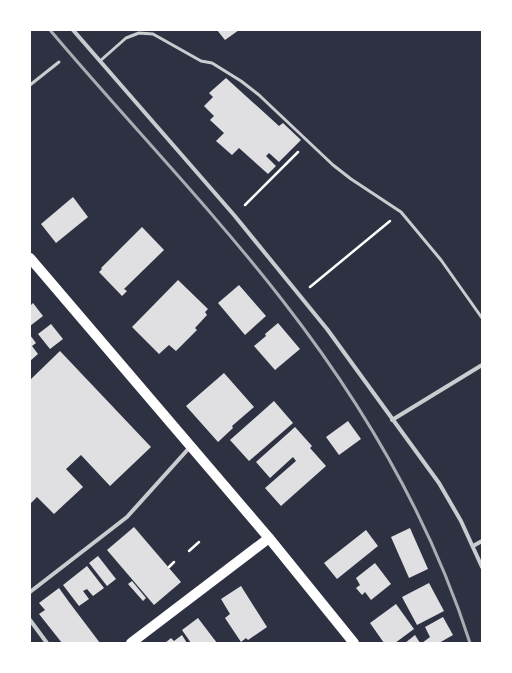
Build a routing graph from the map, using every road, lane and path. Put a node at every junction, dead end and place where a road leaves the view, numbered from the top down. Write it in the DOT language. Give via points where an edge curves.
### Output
graph roads {
  1 [pos="73,30"];
  2 [pos="100,60"];
  3 [pos="59,62"];
  4 [pos="30,84"];
  5 [pos="309,142"];
  6 [pos="401,212"];
  7 [pos="234,215"];
  8 [pos="30,258"];
  9 [pos="300,295"];
  10 [pos="482,318"];
  11 [pos="482,365"];
  12 [pos="392,420"];
  13 [pos="190,446"];
  14 [pos="269,538"];
  15 [pos="482,541"];
  16 [pos="200,542"];
  17 [pos="473,546"];
  18 [pos="189,551"];
  19 [pos="174,562"];
  20 [pos="169,567"];
  21 [pos="482,567"];
  22 [pos="30,592"];
  23 [pos="30,620"];
  24 [pos="47,643"];
  25 [pos="130,643"];
  26 [pos="354,643"];
  1 -- 2 [label="street"];
  2 -- 5 [label="lane" via="126,38 139,32 153,34 201,61 212,63 241,81"];
  2 -- 7 [label="street"];
  3 -- 4 [label="lane"];
  5 -- 6 [label="lane" via="351,179"];
  5 -- 7 [label="path"];
  6 -- 9 [label="path"];
  6 -- 10 [label="lane" via="442,260"];
  7 -- 9 [label="street"];
  8 -- 13 [label="main road"];
  9 -- 12 [label="street"];
  11 -- 12 [label="street"];
  12 -- 17 [label="street" via="439,483"];
  13 -- 14 [label="main road"];
  13 -- 22 [label="street" via="127,517"];
  14 -- 25 [label="main road"];
  14 -- 26 [label="main road"];
  15 -- 17 [label="street"];
  16 -- 18 [label="path"];
  17 -- 21 [label="street"];
  19 -- 20 [label="path"];
  23 -- 24 [label="street"];
}
